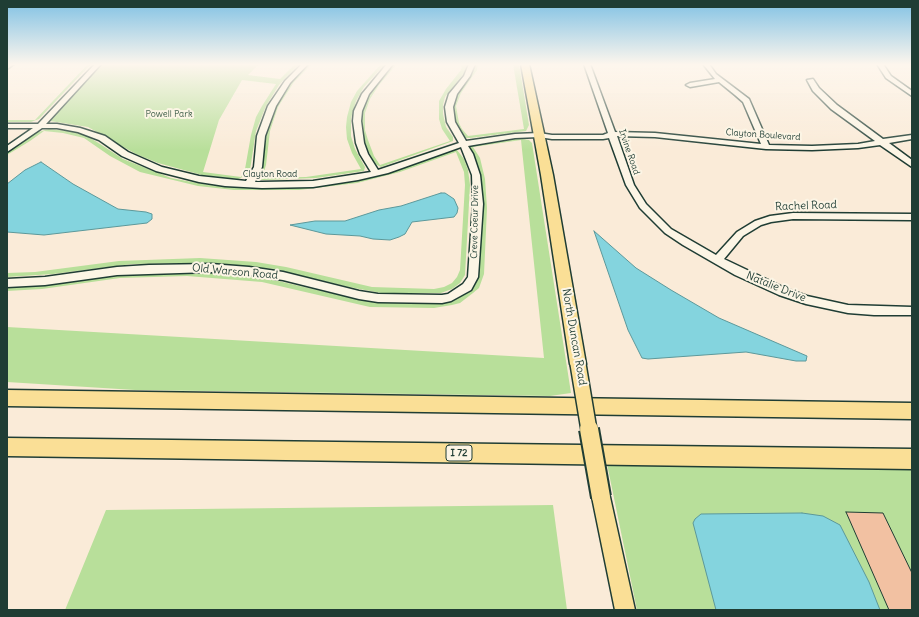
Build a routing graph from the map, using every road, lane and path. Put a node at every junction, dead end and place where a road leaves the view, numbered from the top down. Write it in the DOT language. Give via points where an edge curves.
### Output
graph roads {
  1 [pos="71,93"];
  2 [pos="280,93"];
  3 [pos="367,93"];
  4 [pos="454,93"];
  5 [pos="531,93"];
  6 [pos="598,93"];
  7 [pos="738,93"];
  8 [pos="820,93"];
  9 [pos="7,126"];
  10 [pos="40,126"];
  11 [pos="613,134"];
  12 [pos="539,135"];
  13 [pos="912,137"];
  14 [pos="882,142"];
  15 [pos="463,144"];
  16 [pos="766,147"];
  17 [pos="7,150"];
  18 [pos="912,164"];
  19 [pos="376,173"];
  20 [pos="249,185"];
  21 [pos="912,217"];
  22 [pos="674,235"];
  23 [pos="717,260"];
  24 [pos="7,283"];
  25 [pos="461,292"];
  26 [pos="912,311"];
  27 [pos="7,398"];
  28 [pos="912,411"];
  29 [pos="7,447"];
  30 [pos="912,454"];
  31 [pos="840,458"];
  32 [pos="912,459"];
  33 [pos="625,610"];
  1 -- 10 [label="street"];
  2 -- 20 [label="street" via="272,106 261,136 258,166"];
  3 -- 19 [label="street" via="358,111 357,122 364,154"];
  4 -- 15 [label="street, Creve Coeur Drive" via="449,107 451,122"];
  5 -- 12 [label="main road, North Duncan Road"];
  6 -- 11 [label="street, Irvine Road"];
  7 -- 16 [label="street" via="746,101"];
  8 -- 14 [label="street" via="834,107"];
  9 -- 10 [label="street, Clayton Road"];
  10 -- 17 [label="street" via="29,137"];
  10 -- 20 [label="street, Clayton Road" via="70,128 91,133 141,162 177,174"];
  11 -- 12 [label="street, Clayton Boulevard" via="603,137"];
  11 -- 16 [label="street, Clayton Boulevard" via="675,136"];
  11 -- 22 [label="street, Irvine Road" via="634,193 653,217"];
  12 -- 15 [label="street, Clayton Road" via="492,138"];
  12 -- 33 [label="main road, North Duncan Road, bridge" via="601,497"];
  13 -- 14 [label="street, Clayton Boulevard"];
  14 -- 16 [label="street, Clayton Boulevard" via="835,148"];
  14 -- 18 [label="street"];
  15 -- 19 [label="street, Clayton Road"];
  15 -- 25 [label="street, Creve Coeur Drive" via="476,175 478,204 473,277"];
  19 -- 20 [label="street, Clayton Road" via="313,184"];
  21 -- 23 [label="street, Rachel Road" via="793,216 770,219 740,234"];
  22 -- 23 [label="street, Natalie Drive"];
  23 -- 26 [label="street, Natalie Drive" via="764,284 806,300 848,309"];
  24 -- 25 [label="street, Old Warson Road" via="117,271 185,268 249,271 282,276 378,298 442,299"];
  27 -- 28 [label="highway"];
  29 -- 31 [label="highway, I 72"];
  30 -- 31 [label="street"];
  31 -- 32 [label="highway, I 72"];
}
